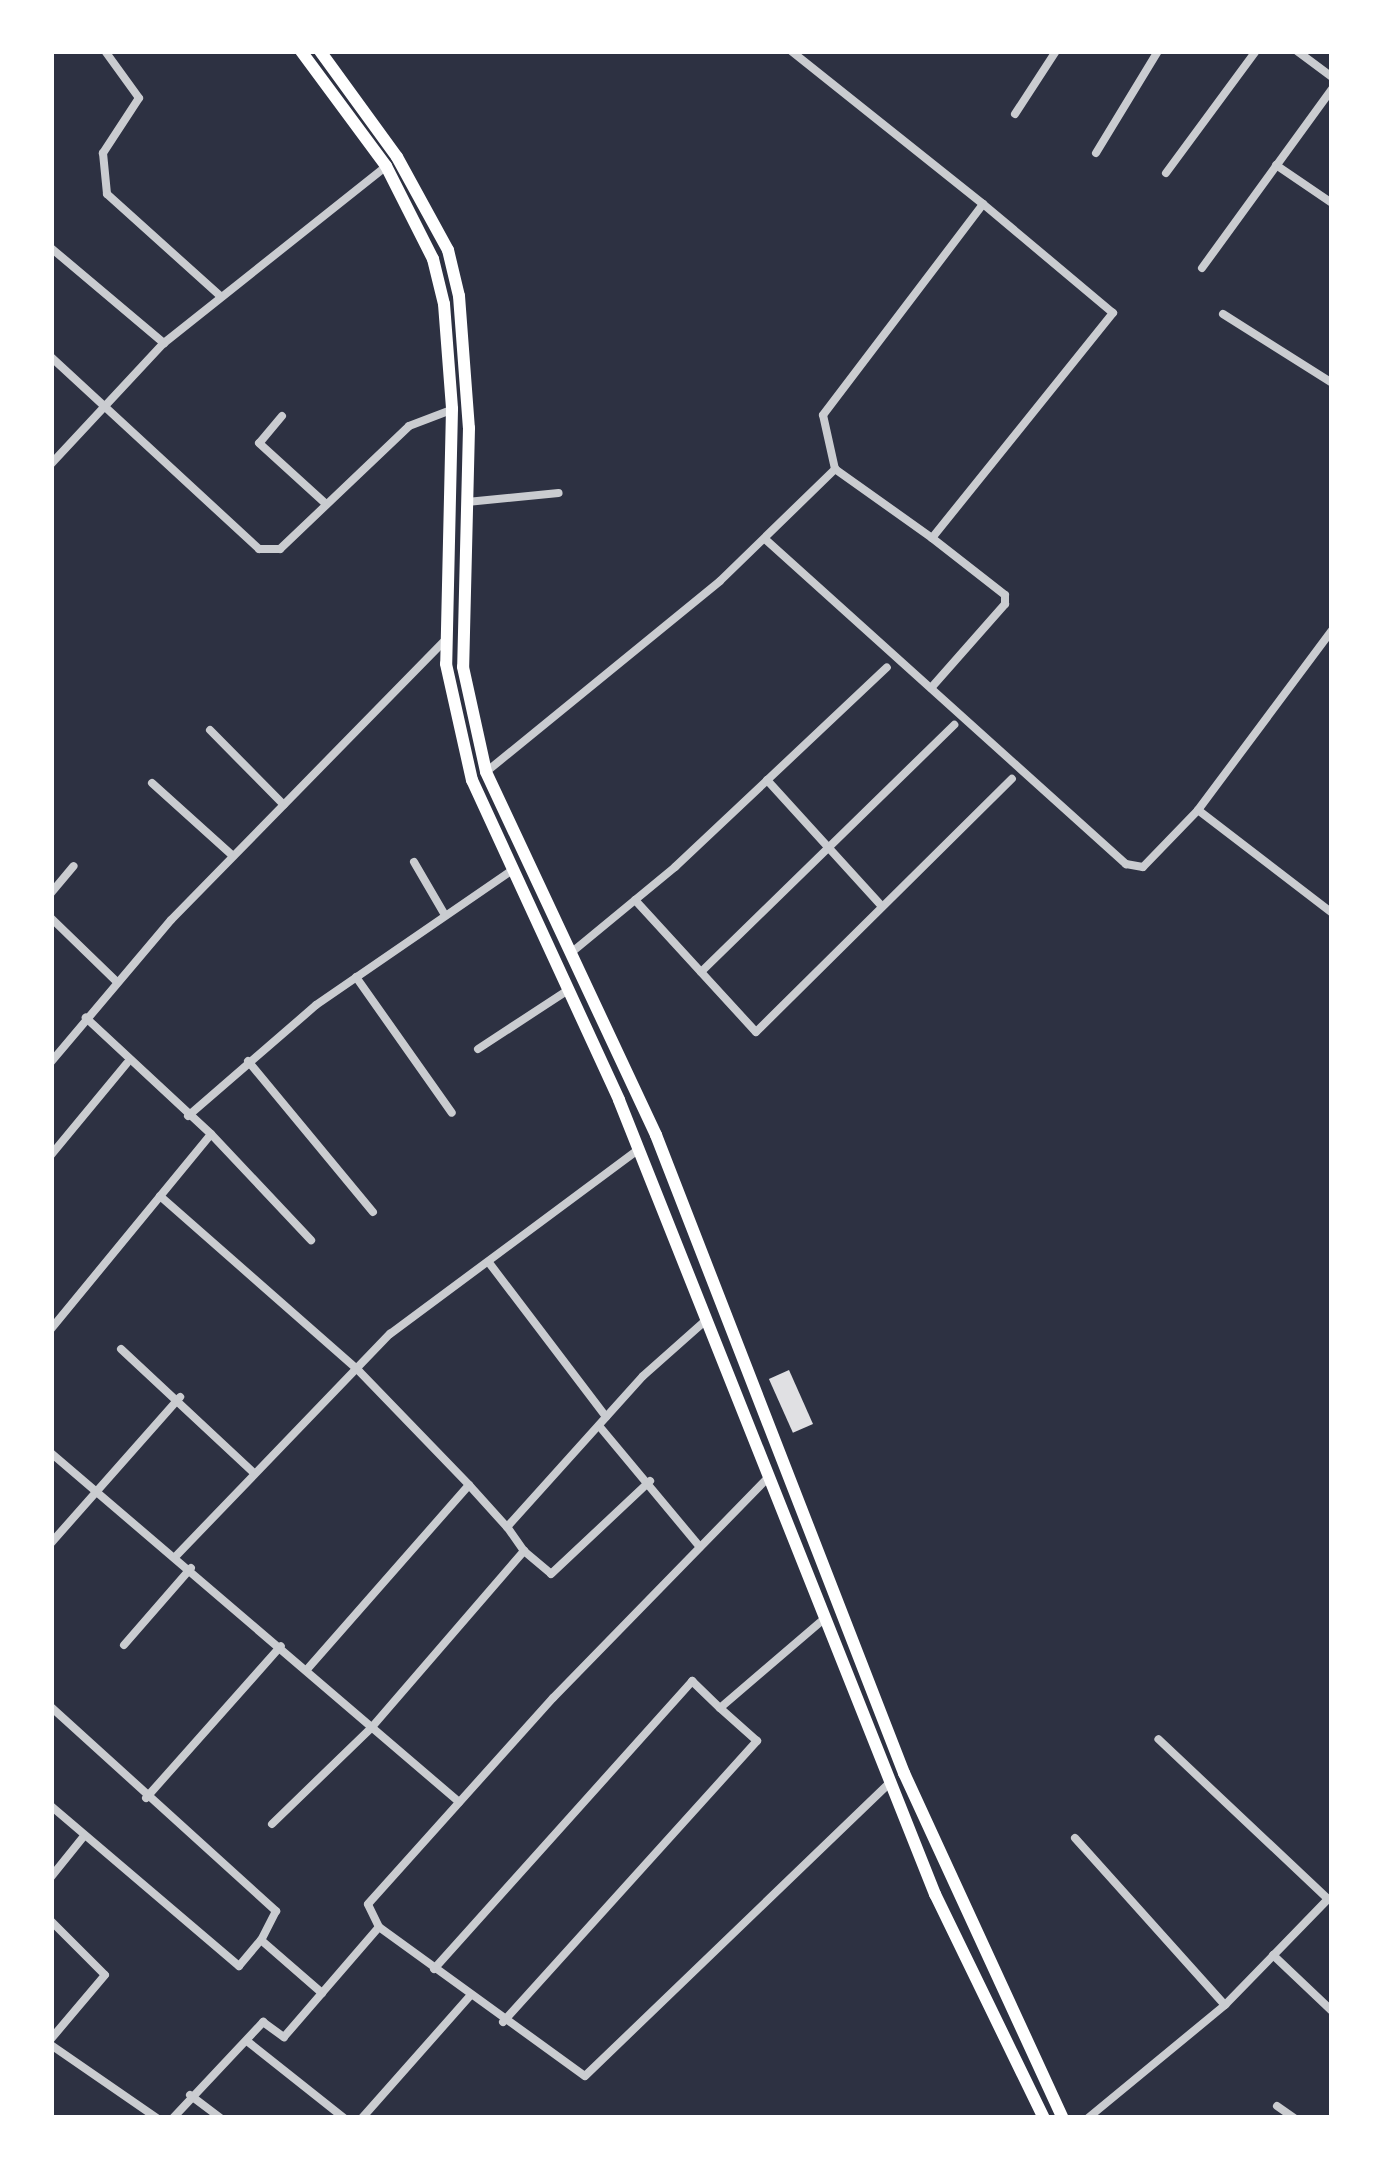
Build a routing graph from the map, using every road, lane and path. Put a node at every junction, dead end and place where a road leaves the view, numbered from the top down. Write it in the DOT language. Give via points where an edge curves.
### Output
graph roads {
  1 [pos="105,51"];
  2 [pos="301,51"];
  3 [pos="320,51"];
  4 [pos="791,51"];
  5 [pos="1056,51"];
  6 [pos="1158,51"];
  7 [pos="1256,51"];
  8 [pos="1297,51"];
  9 [pos="1332,77"];
  10 [pos="1332,89"];
  11 [pos="1015,114"];
  12 [pos="1096,152"];
  13 [pos="1276,165"];
  14 [pos="386,166"];
  15 [pos="1166,173"];
  16 [pos="1332,203"];
  17 [pos="983,204"];
  18 [pos="51,248"];
  19 [pos="1202,268"];
  20 [pos="219,295"];
  21 [pos="1223,314"];
  22 [pos="164,343"];
  23 [pos="51,358"];
  24 [pos="1332,383"];
  25 [pos="105,407"];
  26 [pos="452,409"];
  27 [pos="282,416"];
  28 [pos="51,464"];
  29 [pos="836,469"];
  30 [pos="559,493"];
  31 [pos="467,502"];
  32 [pos="326,504"];
  33 [pos="764,538"];
  34 [pos="932,538"];
  35 [pos="1332,630"];
  36 [pos="446,640"];
  37 [pos="886,667"];
  38 [pos="931,688"];
  39 [pos="954,725"];
  40 [pos="210,730"];
  41 [pos="486,772"];
  42 [pos="1012,779"];
  43 [pos="767,780"];
  44 [pos="152,783"];
  45 [pos="284,805"];
  46 [pos="1198,810"];
  47 [pos="828,848"];
  48 [pos="233,856"];
  49 [pos="414,862"];
  50 [pos="74,866"];
  51 [pos="511,871"];
  52 [pos="51,893"];
  53 [pos="635,900"];
  54 [pos="880,904"];
  55 [pos="1332,913"];
  56 [pos="445,915"];
  57 [pos="51,917"];
  58 [pos="572,952"];
  59 [pos="700,972"];
  60 [pos="356,977"];
  61 [pos="116,981"];
  62 [pos="569,989"];
  63 [pos="86,1018"];
  64 [pos="478,1049"];
  65 [pos="248,1061"];
  66 [pos="51,1062"];
  67 [pos="128,1063"];
  68 [pos="452,1113"];
  69 [pos="647,1114"];
  70 [pos="188,1116"];
  71 [pos="628,1124"];
  72 [pos="212,1134"];
  73 [pos="638,1150"];
  74 [pos="51,1155"];
  75 [pos="160,1196"];
  76 [pos="374,1212"];
  77 [pos="311,1240"];
  78 [pos="490,1264"];
  79 [pos="707,1318"];
  80 [pos="51,1329"];
  81 [pos="122,1349"];
  82 [pos="358,1370"];
  83 [pos="180,1397"];
  84 [pos="607,1417"];
  85 [pos="600,1427"];
  86 [pos="51,1454"];
  87 [pos="252,1471"];
  88 [pos="770,1477"];
  89 [pos="650,1481"];
  90 [pos="469,1485"];
  91 [pos="97,1487"];
  92 [pos="507,1527"];
  93 [pos="51,1543"];
  94 [pos="700,1547"];
  95 [pos="524,1551"];
  96 [pos="177,1555"];
  97 [pos="191,1568"];
  98 [pos="825,1618"];
  99 [pos="124,1645"];
  100 [pos="281,1646"];
  101 [pos="308,1668"];
  102 [pos="51,1707"];
  103 [pos="720,1708"];
  104 [pos="372,1727"];
  105 [pos="1157,1739"];
  106 [pos="890,1782"];
  107 [pos="146,1798"];
  108 [pos="459,1802"];
  109 [pos="51,1806"];
  110 [pos="272,1825"];
  111 [pos="84,1836"];
  112 [pos="1075,1838"];
  113 [pos="51,1877"];
  114 [pos="51,1922"];
  115 [pos="379,1927"];
  116 [pos="261,1940"];
  117 [pos="1273,1955"];
  118 [pos="434,1969"];
  119 [pos="322,1993"];
  120 [pos="470,1996"];
  121 [pos="1226,2005"];
  122 [pos="1332,2011"];
  123 [pos="503,2022"];
  124 [pos="247,2041"];
  125 [pos="51,2042"];
  126 [pos="190,2095"];
  127 [pos="1277,2105"];
  128 [pos="157,2118"];
  129 [pos="173,2118"];
  130 [pos="220,2118"];
  131 [pos="344,2118"];
  132 [pos="362,2118"];
  133 [pos="1044,2118"];
  134 [pos="1063,2118"];
  135 [pos="1088,2118"];
  136 [pos="1294,2118"];
  1 -- 20 [label="street" via="139,98 103,153 107,194"];
  2 -- 14 [label="highway"];
  3 -- 31 [label="highway" via="397,157 448,250 466,366"];
  4 -- 17 [label="street"];
  5 -- 11 [label="street"];
  6 -- 12 [label="street"];
  7 -- 15 [label="street"];
  8 -- 9 [label="street"];
  10 -- 13 [label="street"];
  13 -- 16 [label="street"];
  13 -- 19 [label="street"];
  14 -- 20 [label="street"];
  14 -- 26 [label="highway" via="433,259"];
  17 -- 29 [label="street" via="823,415"];
  17 -- 34 [label="street" via="1113,313"];
  18 -- 22 [label="street"];
  20 -- 22 [label="street"];
  21 -- 24 [label="street"];
  22 -- 25 [label="street"];
  23 -- 25 [label="street"];
  25 -- 28 [label="street"];
  25 -- 32 [label="street" via="259,549 280,549"];
  26 -- 32 [label="street" via="409,426"];
  26 -- 36 [label="highway"];
  27 -- 32 [label="street" via="260,443"];
  29 -- 33 [label="street"];
  29 -- 34 [label="street"];
  30 -- 31 [label="street"];
  31 -- 41 [label="highway" via="463,667"];
  33 -- 38 [label="street"];
  33 -- 41 [label="street" via="606,679"];
  34 -- 38 [label="street" via="1005,595 1005,604"];
  35 -- 46 [label="street"];
  36 -- 45 [label="street"];
  36 -- 51 [label="highway" via="472,780"];
  37 -- 43 [label="street"];
  38 -- 46 [label="street" via="1126,864 1156,861"];
  39 -- 47 [label="street"];
  40 -- 45 [label="street"];
  41 -- 58 [label="highway"];
  42 -- 54 [label="street"];
  43 -- 47 [label="street"];
  43 -- 53 [label="street"];
  44 -- 48 [label="street"];
  45 -- 48 [label="street"];
  46 -- 55 [label="street"];
  47 -- 54 [label="street"];
  47 -- 59 [label="street"];
  48 -- 61 [label="street"];
  49 -- 56 [label="street"];
  50 -- 52 [label="street"];
  51 -- 56 [label="street"];
  51 -- 62 [label="highway"];
  53 -- 58 [label="street"];
  53 -- 59 [label="street"];
  54 -- 59 [label="street" via="756,1032"];
  56 -- 60 [label="street"];
  57 -- 61 [label="street"];
  58 -- 69 [label="highway"];
  60 -- 65 [label="street"];
  60 -- 68 [label="street"];
  61 -- 63 [label="street"];
  62 -- 64 [label="street"];
  62 -- 71 [label="highway"];
  63 -- 66 [label="street"];
  63 -- 67 [label="street"];
  65 -- 70 [label="street"];
  65 -- 76 [label="street"];
  67 -- 70 [label="street"];
  67 -- 74 [label="street"];
  69 -- 71 [label="highway"];
  69 -- 134 [label="highway" via="904,1773"];
  70 -- 72 [label="street"];
  71 -- 73 [label="highway"];
  72 -- 75 [label="street"];
  72 -- 77 [label="street"];
  73 -- 78 [label="street"];
  73 -- 79 [label="highway"];
  75 -- 80 [label="street"];
  75 -- 82 [label="street"];
  78 -- 82 [label="street" via="390,1334"];
  78 -- 84 [label="street"];
  79 -- 84 [label="street"];
  79 -- 88 [label="highway"];
  81 -- 83 [label="street"];
  82 -- 87 [label="street"];
  82 -- 90 [label="street"];
  83 -- 87 [label="street"];
  83 -- 91 [label="street"];
  84 -- 85 [label="street"];
  85 -- 89 [label="street"];
  85 -- 92 [label="street"];
  86 -- 91 [label="street"];
  87 -- 96 [label="street"];
  88 -- 94 [label="street"];
  88 -- 98 [label="highway"];
  89 -- 94 [label="street"];
  89 -- 95 [label="street" via="551,1574"];
  90 -- 92 [label="street"];
  90 -- 101 [label="street"];
  91 -- 93 [label="street"];
  91 -- 96 [label="street"];
  92 -- 95 [label="street"];
  94 -- 108 [label="street"];
  95 -- 104 [label="street"];
  96 -- 97 [label="street"];
  97 -- 99 [label="street"];
  97 -- 100 [label="street"];
  98 -- 103 [label="street"];
  98 -- 106 [label="highway"];
  100 -- 101 [label="street"];
  100 -- 107 [label="street"];
  101 -- 104 [label="street"];
  102 -- 107 [label="street"];
  103 -- 118 [label="street" via="692,1681"];
  103 -- 123 [label="street" via="757,1742"];
  104 -- 108 [label="street"];
  104 -- 110 [label="street"];
  105 -- 117 [label="street" via="1328,1898"];
  106 -- 123 [label="street" via="585,2076"];
  106 -- 133 [label="highway" via="934,1894"];
  107 -- 116 [label="street" via="276,1911"];
  108 -- 115 [label="street" via="368,1904"];
  109 -- 111 [label="street"];
  111 -- 113 [label="street"];
  111 -- 116 [label="street" via="239,1966"];
  112 -- 121 [label="street"];
  114 -- 125 [label="street" via="105,1975"];
  115 -- 118 [label="street"];
  115 -- 119 [label="street"];
  116 -- 119 [label="street"];
  117 -- 121 [label="street"];
  117 -- 122 [label="street"];
  118 -- 120 [label="street"];
  119 -- 124 [label="street" via="284,2037 262,2022"];
  120 -- 123 [label="street"];
  120 -- 132 [label="street"];
  121 -- 135 [label="street"];
  124 -- 126 [label="street"];
  124 -- 131 [label="street"];
  125 -- 128 [label="street"];
  126 -- 129 [label="street"];
  126 -- 130 [label="street"];
  127 -- 136 [label="street"];
}
